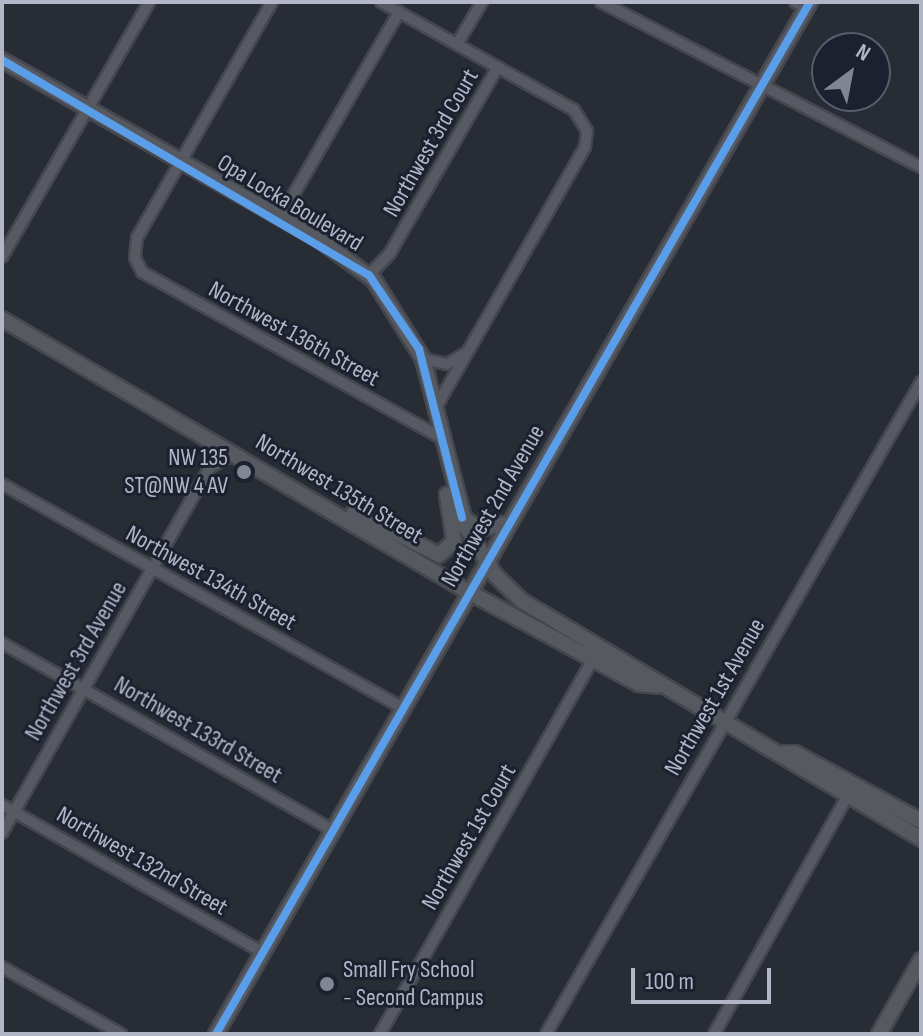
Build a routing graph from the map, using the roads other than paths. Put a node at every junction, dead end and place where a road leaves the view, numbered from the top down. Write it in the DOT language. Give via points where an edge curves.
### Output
graph roads {
  1 [pos="149,2"];
  2 [pos="272,2"];
  3 [pos="381,2"];
  4 [pos="482,2"];
  5 [pos="601,2"];
  6 [pos="804,4"];
  7 [pos="399,12"];
  8 [pos="457,44"];
  9 [pos="2,60"];
  10 [pos="498,67"];
  11 [pos="761,86"];
  12 [pos="87,108"];
  13 [pos="180,161"];
  14 [pos="921,167"];
  15 [pos="280,218"];
  16 [pos="2,257"];
  17 [pos="369,275"];
  18 [pos="2,319"];
  19 [pos="465,353"];
  20 [pos="423,359"];
  21 [pos="921,382"];
  22 [pos="435,409"];
  23 [pos="205,434"];
  24 [pos="440,437"];
  25 [pos="237,453"];
  26 [pos="209,468"];
  27 [pos="447,473"];
  28 [pos="2,484"];
  29 [pos="320,501"];
  30 [pos="462,518"];
  31 [pos="504,524"];
  32 [pos="484,559"];
  33 [pos="152,567"];
  34 [pos="469,586"];
  35 [pos="541,614"];
  36 [pos="2,643"];
  37 [pos="593,659"];
  38 [pos="657,686"];
  39 [pos="83,688"];
  40 [pos="400,706"];
  41 [pos="723,723"];
  42 [pos="779,753"];
  43 [pos="847,797"];
  44 [pos="2,805"];
  45 [pos="14,811"];
  46 [pos="906,812"];
  47 [pos="921,821"];
  48 [pos="332,830"];
  49 [pos="2,833"];
  50 [pos="921,839"];
  51 [pos="262,952"];
  52 [pos="921,960"];
  53 [pos="2,967"];
  54 [pos="121,1034"];
  55 [pos="216,1034"];
  56 [pos="380,1034"];
  57 [pos="546,1034"];
  58 [pos="714,1034"];
  59 [pos="879,1034"];
  1 -- 12 [label="street"];
  2 -- 13 [label="street"];
  3 -- 7 [label="street"];
  4 -- 8 [label="street"];
  5 -- 11 [label="street"];
  6 -- 11 [label="main road, Northwest 2nd Avenue"];
  7 -- 8 [label="street"];
  7 -- 15 [label="street"];
  8 -- 10 [label="street"];
  9 -- 12 [label="main road, Opa Locka Boulevard"];
  10 -- 17 [label="street, Northwest 3rd Court" via="390,253"];
  10 -- 19 [label="street" via="574,110 587,131 585,147"];
  11 -- 14 [label="street" via="775,87"];
  11 -- 31 [label="main road, Northwest 2nd Avenue"];
  12 -- 13 [label="main road, Opa Locka Boulevard"];
  12 -- 16 [label="street"];
  13 -- 15 [label="main road, Opa Locka Boulevard"];
  13 -- 24 [label="street, Northwest 136th Street" via="137,238 135,258 142,272"];
  15 -- 17 [label="main road, Opa Locka Boulevard"];
  17 -- 20 [label="main road, Opa Locka Boulevard" via="401,314"];
  18 -- 23 [label="main road, Northwest 135th Street"];
  19 -- 20 [label="street" via="447,364"];
  19 -- 22 [label="street"];
  20 -- 22 [label="main road, Opa Locka Boulevard"];
  21 -- 41 [label="street, Northwest 1st Avenue"];
  22 -- 24 [label="main road, Opa Locka Boulevard"];
  23 -- 25 [label="main road, Northwest 135th Street"];
  23 -- 26 [label="street"];
  24 -- 27 [label="main road, Opa Locka Boulevard"];
  25 -- 26 [label="street"];
  25 -- 29 [label="main road, Northwest 135th Street"];
  26 -- 33 [label="street, Northwest 3rd Avenue"];
  27 -- 29 [label="main road" via="454,537 439,555"];
  27 -- 30 [label="main road, Opa Locka Boulevard"];
  28 -- 33 [label="street, Northwest 134th Street"];
  29 -- 34 [label="main road, Northwest 135th Street"];
  30 -- 31 [label="main road" via="480,529"];
  30 -- 32 [label="main road, Opa Locka Boulevard"];
  31 -- 32 [label="main road, Northwest 2nd Avenue"];
  32 -- 34 [label="main road, Northwest 2nd Avenue"];
  32 -- 35 [label="main road, Northwest 135th Street"];
  33 -- 39 [label="street, Northwest 3rd Avenue"];
  33 -- 40 [label="street, Northwest 134th Street"];
  34 -- 35 [label="main road"];
  34 -- 37 [label="main road, Northwest 135th Street"];
  34 -- 40 [label="main road, Northwest 2nd Avenue"];
  35 -- 38 [label="main road, Northwest 135th Street"];
  36 -- 39 [label="street, Northwest 133rd Street"];
  37 -- 38 [label="main road, Northwest 135th Street"];
  37 -- 56 [label="street, Northwest 1st Court"];
  38 -- 41 [label="main road, Northwest 135th Street"];
  39 -- 45 [label="street, Northwest 3rd Avenue"];
  39 -- 48 [label="street, Northwest 133rd Street"];
  40 -- 48 [label="main road, Northwest 2nd Avenue"];
  41 -- 42 [label="main road, Northwest 135th Street"];
  41 -- 57 [label="street, Northwest 1st Avenue"];
  42 -- 43 [label="main road, Northwest 135th Street"];
  42 -- 46 [label="main road, Northwest 135th Street" via="795,753"];
  43 -- 46 [label="main road" via="855,793"];
  43 -- 50 [label="main road, Northwest 135th Street"];
  43 -- 58 [label="street"];
  44 -- 45 [label="street, Northwest 132nd Street"];
  45 -- 49 [label="street, Northwest 3rd Avenue"];
  45 -- 51 [label="street, Northwest 132nd Street"];
  46 -- 47 [label="main road, Northwest 135th Street"];
  48 -- 51 [label="main road, Northwest 2nd Avenue"];
  51 -- 55 [label="main road, Northwest 2nd Avenue"];
  52 -- 59 [label="main road"];
  53 -- 54 [label="street"];
}
